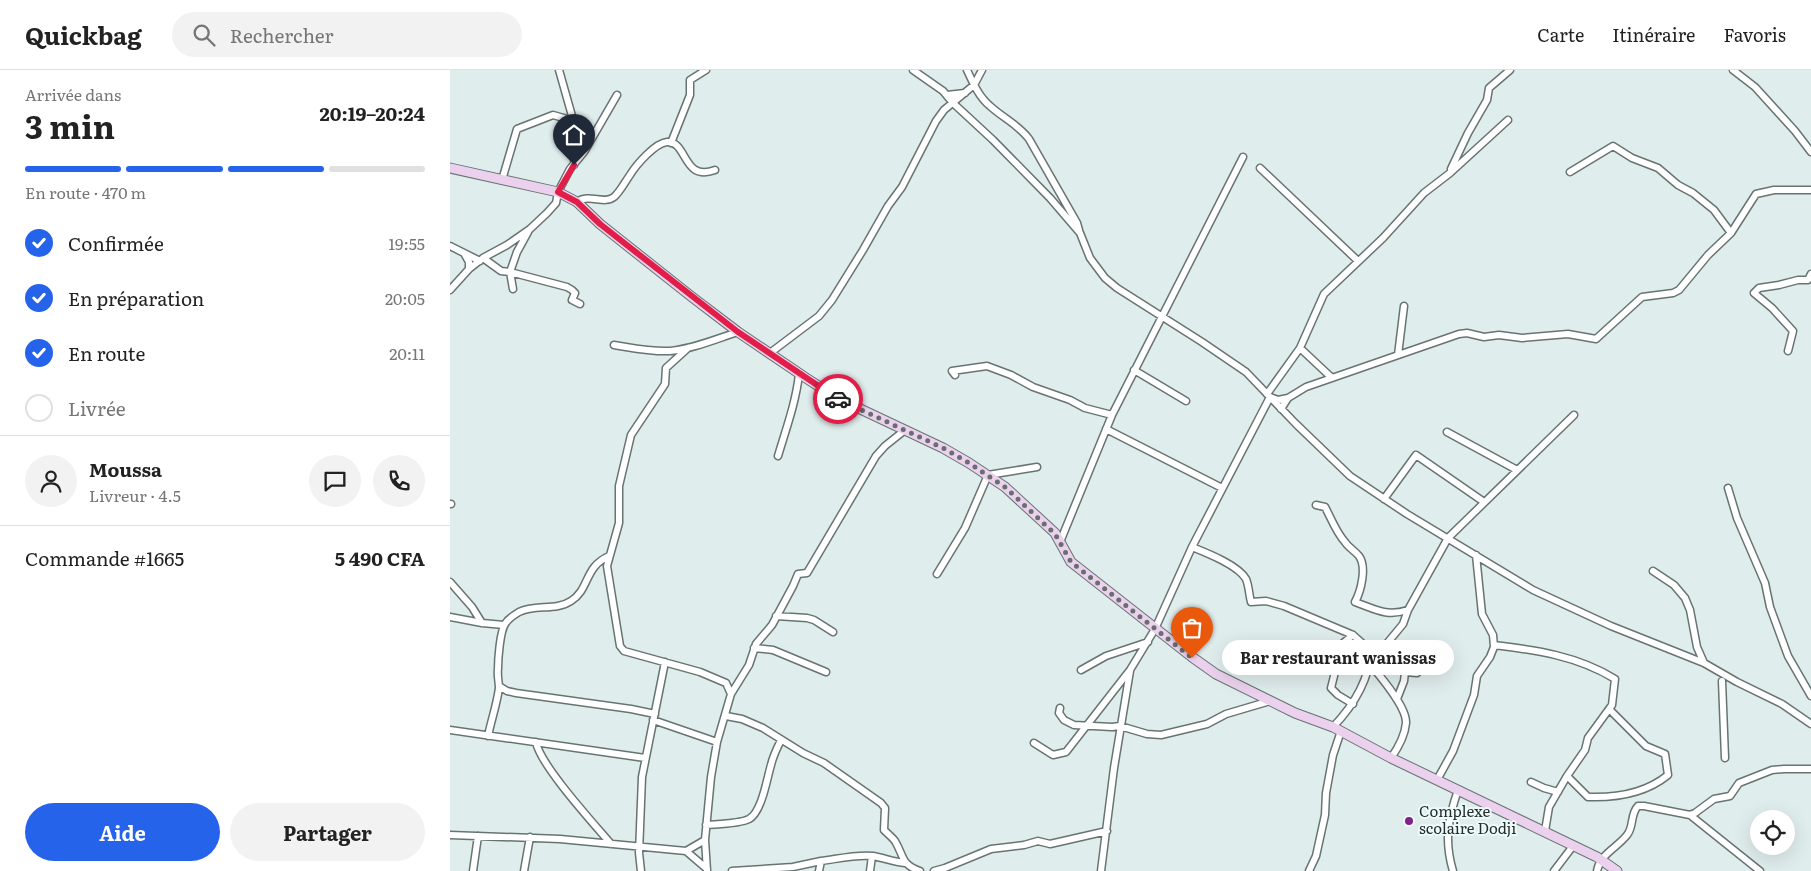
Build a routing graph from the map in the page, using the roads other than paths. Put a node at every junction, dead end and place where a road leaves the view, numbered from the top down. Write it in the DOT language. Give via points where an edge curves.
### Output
graph roads {
  1 [pos="559,70"];
  2 [pos="706,70"];
  3 [pos="913,70"];
  4 [pos="967,70"];
  5 [pos="982,70"];
  6 [pos="1510,70"];
  7 [pos="1733,70"];
  8 [pos="974,85"];
  9 [pos="965,93"];
  10 [pos="617,95"];
  11 [pos="947,95"];
  12 [pos="953,103"];
  13 [pos="1508,120"];
  14 [pos="574,121"];
  15 [pos="671,143"];
  16 [pos="1811,152"];
  17 [pos="1243,157"];
  18 [pos="574,165"];
  19 [pos="450,168"];
  20 [pos="1260,168"];
  21 [pos="715,170"];
  22 [pos="1570,172"];
  23 [pos="1450,173"];
  24 [pos="502,180"];
  25 [pos="1811,190"];
  26 [pos="558,192"];
  27 [pos="577,202"];
  28 [pos="530,229"];
  29 [pos="1080,233"];
  30 [pos="1731,233"];
  31 [pos="450,246"];
  32 [pos="464,253"];
  33 [pos="481,260"];
  34 [pos="514,260"];
  35 [pos="1358,261"];
  36 [pos="469,269"];
  37 [pos="501,271"];
  38 [pos="510,272"];
  39 [pos="519,273"];
  40 [pos="1811,274"];
  41 [pos="450,290"];
  42 [pos="580,304"];
  43 [pos="1404,306"];
  44 [pos="1161,317"];
  45 [pos="738,332"];
  46 [pos="614,345"];
  47 [pos="688,348"];
  48 [pos="1300,348"];
  49 [pos="1788,351"];
  50 [pos="770,353"];
  51 [pos="1398,355"];
  52 [pos="1134,370"];
  53 [pos="799,374"];
  54 [pos="955,375"];
  55 [pos="1332,378"];
  56 [pos="1269,396"];
  57 [pos="1288,398"];
  58 [pos="1186,401"];
  59 [pos="1281,409"];
  60 [pos="1112,415"];
  61 [pos="1574,415"];
  62 [pos="1106,429"];
  63 [pos="905,430"];
  64 [pos="1447,432"];
  65 [pos="778,456"];
  66 [pos="1037,467"];
  67 [pos="1517,470"];
  68 [pos="988,475"];
  69 [pos="1222,488"];
  70 [pos="1728,488"];
  71 [pos="1384,499"];
  72 [pos="1484,502"];
  73 [pos="1316,505"];
  74 [pos="1448,538"];
  75 [pos="1060,542"];
  76 [pos="1192,547"];
  77 [pos="1476,555"];
  78 [pos="609,556"];
  79 [pos="1653,571"];
  80 [pos="937,574"];
  81 [pos="451,585"];
  82 [pos="1408,610"];
  83 [pos="776,616"];
  84 [pos="450,617"];
  85 [pos="482,623"];
  86 [pos="504,625"];
  87 [pos="1155,629"];
  88 [pos="833,632"];
  89 [pos="1353,635"];
  90 [pos="1148,642"];
  91 [pos="1494,645"];
  92 [pos="754,648"];
  93 [pos="665,662"];
  94 [pos="1704,663"];
  95 [pos="1370,664"];
  96 [pos="1422,668"];
  97 [pos="1081,670"];
  98 [pos="1130,670"];
  99 [pos="826,672"];
  100 [pos="1722,681"];
  101 [pos="726,683"];
  102 [pos="737,684"];
  103 [pos="499,686"];
  104 [pos="731,694"];
  105 [pos="1811,696"];
  106 [pos="1397,699"];
  107 [pos="1270,700"];
  108 [pos="1352,704"];
  109 [pos="1060,708"];
  110 [pos="1609,709"];
  111 [pos="726,716"];
  112 [pos="654,717"];
  113 [pos="1811,724"];
  114 [pos="1086,726"];
  115 [pos="1120,726"];
  116 [pos="1337,729"];
  117 [pos="450,730"];
  118 [pos="488,736"];
  119 [pos="781,740"];
  120 [pos="536,742"];
  121 [pos="717,742"];
  122 [pos="1034,743"];
  123 [pos="645,758"];
  124 [pos="1392,758"];
  125 [pos="1725,758"];
  126 [pos="1811,769"];
  127 [pos="1567,776"];
  128 [pos="1437,780"];
  129 [pos="1531,782"];
  130 [pos="1458,790"];
  131 [pos="1558,792"];
  132 [pos="1690,815"];
  133 [pos="706,825"];
  134 [pos="1107,831"];
  135 [pos="1545,831"];
  136 [pos="450,835"];
  137 [pos="478,836"];
  138 [pos="530,837"];
  139 [pos="705,840"];
  140 [pos="611,844"];
  141 [pos="640,846"];
  142 [pos="1573,846"];
  143 [pos="686,851"];
  144 [pos="872,856"];
  145 [pos="821,860"];
  146 [pos="1601,860"];
  147 [pos="905,863"];
  148 [pos="707,870"];
  149 [pos="474,871"];
  150 [pos="524,871"];
  151 [pos="641,871"];
  152 [pos="732,871"];
  153 [pos="819,871"];
  154 [pos="870,871"];
  155 [pos="920,871"];
  156 [pos="934,871"];
  157 [pos="1101,871"];
  158 [pos="1309,871"];
  159 [pos="1453,871"];
  160 [pos="1554,871"];
  161 [pos="1597,871"];
  162 [pos="1617,871"];
  163 [pos="1760,871"];
  1 -- 14 [label="street"];
  2 -- 15 [label="street" via="690,80 690,95"];
  3 -- 11 [label="street"];
  4 -- 8 [label="street"];
  5 -- 8 [label="street"];
  6 -- 23 [label="street" via="1490,88"];
  7 -- 16 [label="street" via="1755,87"];
  8 -- 9 [label="street"];
  8 -- 29 [label="street" via="989,106 1025,133"];
  9 -- 11 [label="street"];
  9 -- 12 [label="street"];
  10 -- 18 [label="street"];
  11 -- 12 [label="street"];
  12 -- 29 [label="street" via="1050,198"];
  12 -- 50 [label="street" via="936,121 902,187 832,300 819,316"];
  13 -- 23 [label="street"];
  14 -- 18 [label="street"];
  14 -- 24 [label="street" via="553,115 517,130"];
  15 -- 21 [label="street" via="678,146 689,166 708,173"];
  15 -- 27 [label="street" via="666,142 648,154 616,196 610,199 585,198"];
  17 -- 44 [label="street"];
  18 -- 26 [label="street"];
  19 -- 24 [label="main road"];
  20 -- 35 [label="street"];
  22 -- 30 [label="street" via="1613,146 1658,168 1693,193 1714,210"];
  23 -- 35 [label="street" via="1424,193"];
  24 -- 26 [label="main road"];
  25 -- 30 [label="street" via="1774,190 1756,194"];
  26 -- 27 [label="main road"];
  26 -- 28 [label="street" via="556,203"];
  27 -- 45 [label="main road" via="600,224"];
  28 -- 33 [label="street"];
  28 -- 34 [label="street"];
  29 -- 44 [label="street" via="1090,258 1106,278"];
  30 -- 51 [label="street" via="1679,290 1642,297 1596,340 1568,334 1522,338 1467,333"];
  31 -- 32 [label="street"];
  32 -- 33 [label="street"];
  32 -- 36 [label="street"];
  33 -- 36 [label="street"];
  33 -- 37 [label="street"];
  34 -- 38 [label="street"];
  34 -- 39 [label="street" via="514,267"];
  35 -- 48 [label="street" via="1324,294"];
  36 -- 41 [label="street"];
  37 -- 38 [label="street"];
  37 -- 38 [label="street" via="512,286"];
  38 -- 39 [label="street"];
  39 -- 42 [label="street" via="572,290 575,293 572,300"];
  40 -- 49 [label="street" via="1808,280 1759,288 1754,292 1793,331"];
  43 -- 51 [label="street"];
  44 -- 52 [label="street"];
  44 -- 56 [label="street" via="1246,372"];
  45 -- 47 [label="street"];
  45 -- 50 [label="main road"];
  46 -- 47 [label="street" via="653,351"];
  47 -- 78 [label="street" via="666,368 664,384 631,436 619,486 619,522"];
  48 -- 55 [label="street"];
  48 -- 56 [label="street"];
  50 -- 53 [label="main road"];
  51 -- 55 [label="street"];
  52 -- 58 [label="street"];
  52 -- 60 [label="street"];
  53 -- 63 [label="main road" via="837,398"];
  53 -- 65 [label="street" via="797,392"];
  54 -- 60 [label="street" via="952,371 987,366 1085,408"];
  55 -- 57 [label="street" via="1306,387"];
  56 -- 57 [label="street" via="1278,400"];
  56 -- 59 [label="street"];
  56 -- 69 [label="street"];
  57 -- 59 [label="street"];
  59 -- 71 [label="street" via="1350,476"];
  60 -- 62 [label="street"];
  61 -- 67 [label="street"];
  62 -- 69 [label="street"];
  62 -- 75 [label="street"];
  63 -- 68 [label="main road"];
  63 -- 83 [label="street" via="876,456 806,572 795,576"];
  64 -- 67 [label="street"];
  66 -- 68 [label="street"];
  67 -- 72 [label="street"];
  68 -- 75 [label="main road" via="1017,497"];
  68 -- 80 [label="street" via="965,528"];
  69 -- 76 [label="street"];
  70 -- 105 [label="street" via="1740,526 1765,583 1788,656"];
  71 -- 72 [label="street" via="1416,455"];
  71 -- 74 [label="street"];
  72 -- 74 [label="street"];
  73 -- 82 [label="street" via="1325,507 1344,542 1362,560 1355,602 1386,613"];
  74 -- 77 [label="street"];
  74 -- 82 [label="street"];
  75 -- 87 [label="main road" via="1071,562"];
  76 -- 87 [label="street"];
  76 -- 89 [label="street" via="1242,574 1251,602 1266,600"];
  77 -- 91 [label="street" via="1482,614 1493,635"];
  77 -- 94 [label="street" via="1533,590"];
  78 -- 86 [label="street" via="592,568 580,594 571,601 522,611"];
  78 -- 93 [label="street" via="607,566 620,646 632,654"];
  79 -- 94 [label="street" via="1686,598"];
  81 -- 85 [label="street"];
  82 -- 95 [label="street" via="1403,624"];
  83 -- 88 [label="street" via="807,618"];
  83 -- 92 [label="street"];
  84 -- 85 [label="street"];
  85 -- 86 [label="street"];
  86 -- 103 [label="street"];
  87 -- 90 [label="street"];
  87 -- 107 [label="main road" via="1216,674"];
  89 -- 95 [label="street" via="1371,652"];
  89 -- 108 [label="street" via="1342,644 1331,688"];
  90 -- 97 [label="street" via="1106,656"];
  90 -- 98 [label="street"];
  91 -- 110 [label="street" via="1556,654 1601,671 1615,680"];
  91 -- 128 [label="street" via="1490,658 1477,676 1471,703 1450,757"];
  92 -- 99 [label="street" via="773,650"];
  92 -- 102 [label="street" via="749,665"];
  93 -- 101 [label="street"];
  93 -- 112 [label="street"];
  94 -- 113 [label="street" via="1782,704"];
  95 -- 106 [label="street"];
  95 -- 108 [label="street"];
  96 -- 106 [label="street" via="1417,674 1405,672"];
  98 -- 114 [label="street"];
  98 -- 115 [label="street"];
  100 -- 125 [label="street"];
  101 -- 102 [label="street"];
  101 -- 104 [label="street"];
  102 -- 104 [label="street"];
  103 -- 112 [label="street" via="516,693 631,708"];
  103 -- 118 [label="street"];
  104 -- 111 [label="street"];
  106 -- 124 [label="street" via="1406,721"];
  107 -- 115 [label="street" via="1226,714 1207,724 1166,735 1147,734"];
  107 -- 116 [label="main road"];
  108 -- 116 [label="street"];
  109 -- 114 [label="street" via="1060,715 1068,723"];
  110 -- 127 [label="street"];
  110 -- 127 [label="street" via="1646,746 1665,754 1668,775 1640,791 1602,797 1588,796"];
  111 -- 119 [label="street" via="763,728"];
  111 -- 121 [label="street"];
  112 -- 121 [label="street"];
  112 -- 123 [label="street"];
  114 -- 115 [label="street"];
  114 -- 122 [label="street" via="1063,754 1053,755"];
  115 -- 134 [label="street"];
  116 -- 124 [label="main road"];
  116 -- 158 [label="street" via="1325,815 1316,856"];
  117 -- 118 [label="street"];
  118 -- 120 [label="street"];
  119 -- 133 [label="street" via="764,795 754,815 743,820"];
  119 -- 147 [label="street" via="824,762 881,803 885,808 884,829 895,840"];
  120 -- 123 [label="street"];
  120 -- 140 [label="street" via="551,770"];
  121 -- 133 [label="street"];
  123 -- 141 [label="street"];
  124 -- 128 [label="main road"];
  126 -- 132 [label="street" via="1772,770 1744,780 1730,796 1714,799"];
  127 -- 131 [label="street"];
  128 -- 130 [label="main road"];
  129 -- 131 [label="street"];
  130 -- 135 [label="main road"];
  130 -- 159 [label="street" via="1447,830"];
  131 -- 135 [label="street" via="1549,808"];
  132 -- 146 [label="street" via="1638,806 1628,834"];
  132 -- 163 [label="street"];
  133 -- 139 [label="street"];
  134 -- 156 [label="street" via="1050,844 1038,841 991,849"];
  134 -- 157 [label="street"];
  135 -- 142 [label="main road"];
  136 -- 137 [label="street"];
  137 -- 138 [label="street"];
  137 -- 149 [label="street"];
  138 -- 140 [label="street"];
  138 -- 150 [label="street"];
  139 -- 143 [label="street"];
  139 -- 148 [label="street"];
  140 -- 141 [label="street"];
  141 -- 143 [label="street"];
  141 -- 151 [label="street"];
  142 -- 146 [label="main road"];
  142 -- 160 [label="street"];
  143 -- 148 [label="street"];
  144 -- 145 [label="street"];
  144 -- 147 [label="street"];
  144 -- 154 [label="street"];
  145 -- 152 [label="street" via="793,867"];
  145 -- 153 [label="street"];
  146 -- 161 [label="street"];
  146 -- 162 [label="main road"];
  147 -- 155 [label="street"];
}
